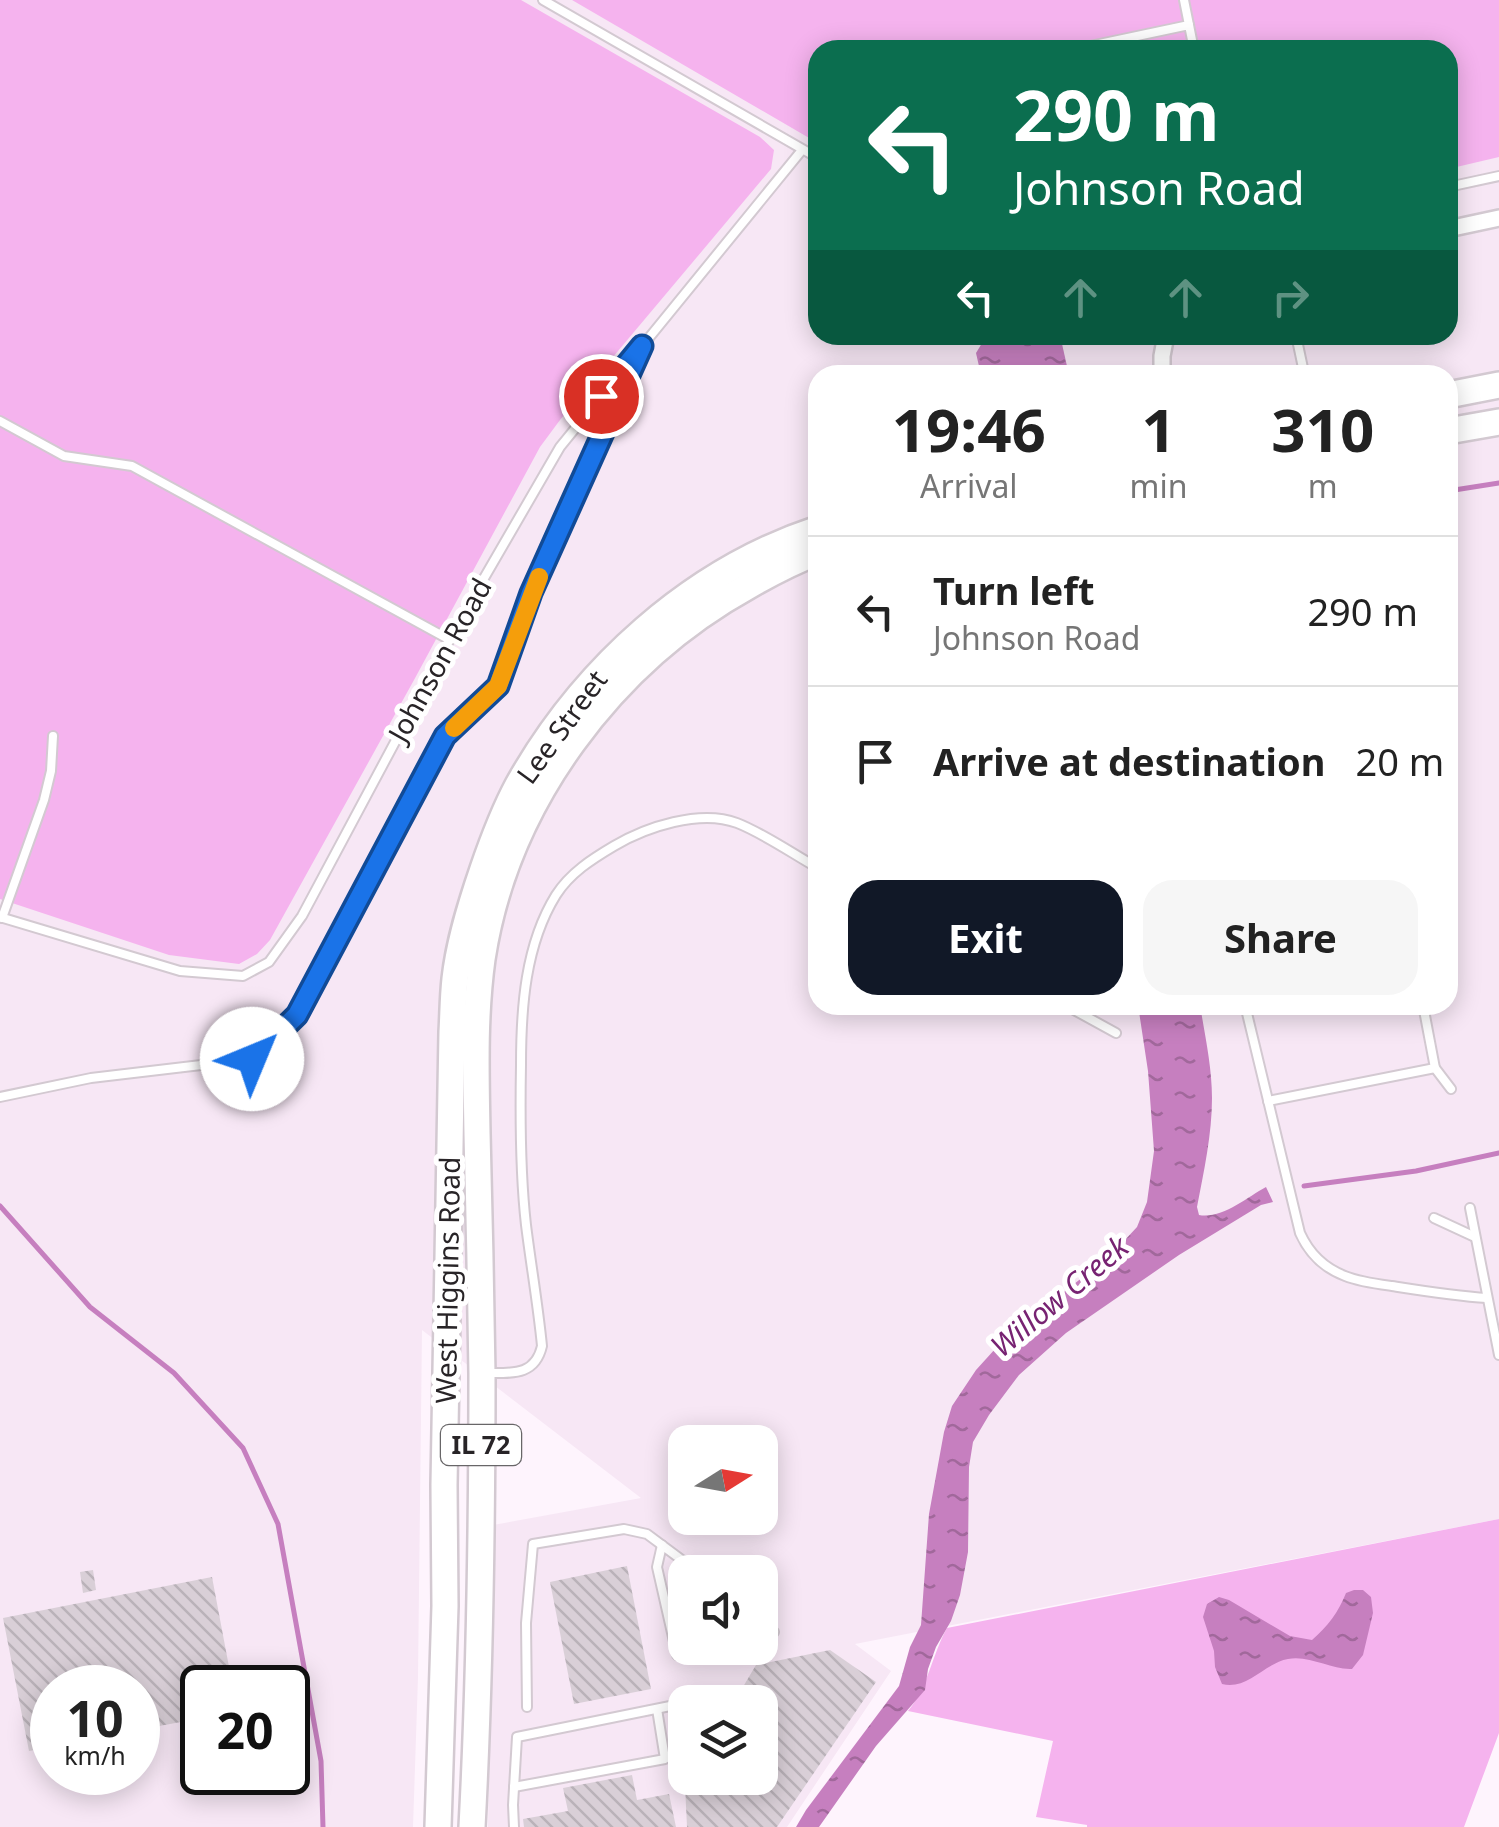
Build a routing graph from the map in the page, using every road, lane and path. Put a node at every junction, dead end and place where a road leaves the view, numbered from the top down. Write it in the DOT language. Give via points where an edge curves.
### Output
graph roads {
  1 [pos="543,0"];
  2 [pos="1184,0"];
  3 [pos="1189,25"];
  4 [pos="1118,40"];
  5 [pos="1192,40"];
  6 [pos="802,150"];
  7 [pos="808,153"];
  8 [pos="1499,176"];
  9 [pos="1458,185"];
  10 [pos="1499,218"];
  11 [pos="1458,226"];
  12 [pos="642,346"];
  13 [pos="1499,386"];
  14 [pos="1458,394"];
  15 [pos="0,421"];
  16 [pos="1499,422"];
  17 [pos="1458,428"];
  18 [pos="808,532"];
  19 [pos="808,556"];
  20 [pos="450,640"];
  21 [pos="53,736"];
  22 [pos="808,862"];
  23 [pos="1,917"];
  24 [pos="1083,1015"];
  25 [pos="1248,1015"];
  26 [pos="1425,1015"];
  27 [pos="452,1032"];
  28 [pos="1116,1033"];
  29 [pos="476,1063"];
  30 [pos="1436,1068"];
  31 [pos="1451,1089"];
  32 [pos="0,1096"];
  33 [pos="1268,1101"];
  34 [pos="1470,1208"];
  35 [pos="1434,1218"];
  36 [pos="1476,1237"];
  37 [pos="1488,1298"];
  38 [pos="1498,1355"];
  39 [pos="482,1373"];
  40 [pos="662,1545"];
  41 [pos="675,1555"];
  42 [pos="668,1615"];
  43 [pos="668,1706"];
  44 [pos="526,1707"];
  45 [pos="657,1708"];
  46 [pos="514,1787"];
  47 [pos="438,1827"];
  48 [pos="472,1827"];
  49 [pos="514,1827"];
  1 -- 6 [label="lane"];
  2 -- 3 [label="lane"];
  3 -- 4 [label="lane"];
  3 -- 5 [label="lane"];
  6 -- 7 [label="lane"];
  6 -- 12 [label="lane, Johnson Road"];
  8 -- 9 [label="lane"];
  10 -- 11 [label="street"];
  12 -- 20 [label="lane, Johnson Road" via="560,447"];
  12 -- 32 [label="lane" via="531,593 498,686 445,736 297,1015 252,1059"];
  13 -- 14 [label="main road"];
  15 -- 20 [label="lane" via="64,456 132,466"];
  16 -- 17 [label="main road"];
  18 -- 27 [label="main road, Lee Street / IL 72" via="750,558 683,600 614,656 552,731 517,786 479,881 456,977"];
  19 -- 29 [label="main road, Lee Street / IL 72" via="732,595 661,645 570,744 524,827 498,897 483,956"];
  20 -- 23 [label="lane, Johnson Road" via="302,916 270,962 243,976 180,971"];
  21 -- 23 [label="lane" via="44,800"];
  22 -- 39 [label="lane" via="736,822 701,818 660,825 619,843 582,866 557,894 538,933 521,1020 526,1222 542,1346 539,1359 525,1370"];
  24 -- 28 [label="lane"];
  25 -- 33 [label="lane"];
  26 -- 30 [label="lane"];
  27 -- 47 [label="main road, West Higgins Road / IL 72"];
  29 -- 39 [label="main road, West Higgins Road / IL 72"];
  30 -- 31 [label="lane"];
  30 -- 33 [label="lane"];
  33 -- 37 [label="lane" via="1308,1250 1344,1276"];
  34 -- 36 [label="lane"];
  35 -- 36 [label="lane"];
  36 -- 37 [label="lane"];
  37 -- 38 [label="lane"];
  39 -- 48 [label="main road, West Higgins Road / IL 72"];
  40 -- 41 [label="lane"];
  40 -- 42 [label="lane" via="657,1567"];
  40 -- 44 [label="lane" via="624,1529 533,1544"];
  43 -- 45 [label="lane"];
  45 -- 46 [label="lane" via="518,1737"];
  45 -- 46 [label="lane" via="665,1759"];
  46 -- 49 [label="lane"];
}
